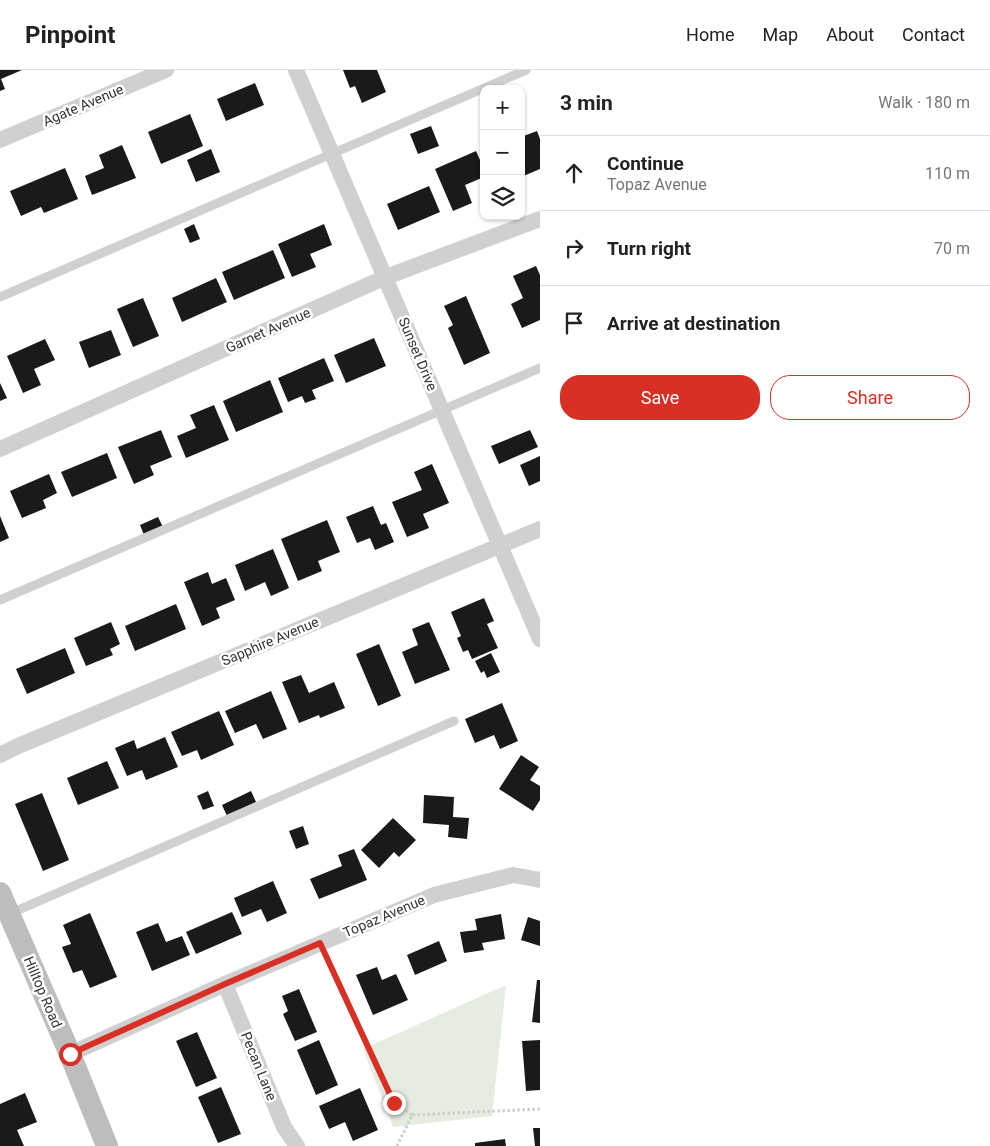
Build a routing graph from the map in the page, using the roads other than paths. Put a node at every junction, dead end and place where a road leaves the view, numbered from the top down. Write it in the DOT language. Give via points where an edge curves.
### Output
graph roads {
  1 [pos="166,70"];
  2 [pos="296,70"];
  3 [pos="526,70"];
  4 [pos="0,140"];
  5 [pos="332,155"];
  6 [pos="540,219"];
  7 [pos="386,277"];
  8 [pos="0,297"];
  9 [pos="540,368"];
  10 [pos="442,411"];
  11 [pos="0,449"];
  12 [pos="540,528"];
  13 [pos="499,546"];
  14 [pos="0,600"];
  15 [pos="540,639"];
  16 [pos="454,721"];
  17 [pos="0,755"];
  18 [pos="540,880"];
  19 [pos="0,893"];
  20 [pos="9,914"];
  21 [pos="225,984"];
  22 [pos="70,1054"];
  23 [pos="107,1146"];
  24 [pos="297,1146"];
  1 -- 4 [label="street, Agate Avenue"];
  2 -- 5 [label="street, Sunset Drive"];
  3 -- 5 [label="lane"];
  5 -- 7 [label="street, Sunset Drive"];
  5 -- 8 [label="lane"];
  6 -- 7 [label="street, Garnet Avenue"];
  7 -- 10 [label="street, Sunset Drive"];
  7 -- 11 [label="street, Garnet Avenue"];
  9 -- 10 [label="lane"];
  10 -- 13 [label="street, Sunset Drive"];
  10 -- 14 [label="lane"];
  12 -- 13 [label="street, Sapphire Avenue"];
  13 -- 15 [label="street, Sunset Drive"];
  13 -- 17 [label="street, Sapphire Avenue"];
  16 -- 20 [label="lane"];
  18 -- 21 [label="street, Topaz Avenue" via="513,875 434,894"];
  19 -- 20 [label="main road, Hilltop Road"];
  20 -- 22 [label="main road, Hilltop Road"];
  21 -- 22 [label="street, Topaz Avenue"];
  21 -- 24 [label="street, Pecan Lane" via="284,1127"];
  22 -- 23 [label="main road, Hilltop Road"];
}
